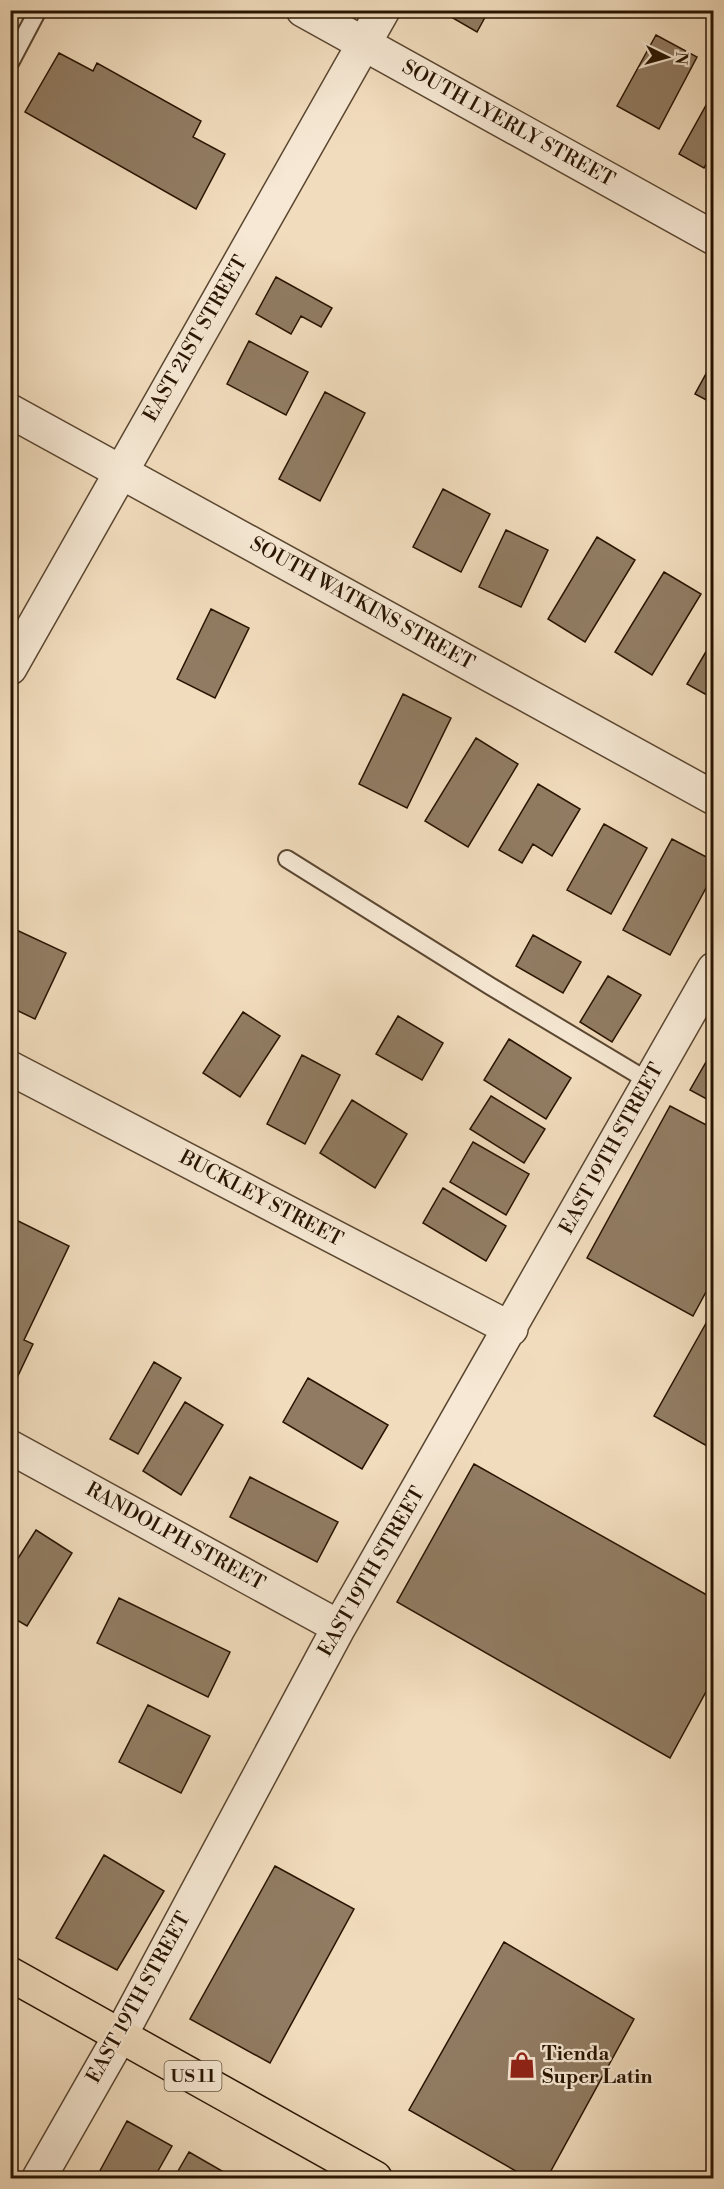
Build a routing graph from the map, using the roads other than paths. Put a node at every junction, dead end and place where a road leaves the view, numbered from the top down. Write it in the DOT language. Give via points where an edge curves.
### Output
graph roads {
  1 [pos="38,10"];
  2 [pos="303,10"];
  3 [pos="383,10"];
  4 [pos="364,44"];
  5 [pos="10,63"];
  6 [pos="714,238"];
  7 [pos="10,411"];
  8 [pos="121,471"];
  9 [pos="10,668"];
  10 [pos="714,798"];
  11 [pos="287,859"];
  12 [pos="714,969"];
  13 [pos="10,1068"];
  14 [pos="650,1082"];
  15 [pos="511,1329"];
  16 [pos="10,1447"];
  17 [pos="339,1627"];
  18 [pos="10,1974"];
  19 [pos="120,2036"];
  20 [pos="39,2178"];
  21 [pos="375,2178"];
  1 -- 5 [label="lane"];
  2 -- 4 [label="street, SOUTH LYERLY STREET"];
  3 -- 4 [label="street, EAST 21ST STREET"];
  4 -- 6 [label="street, SOUTH LYERLY STREET"];
  4 -- 8 [label="street, EAST 21ST STREET"];
  7 -- 8 [label="street, SOUTH WATKINS STREET"];
  8 -- 9 [label="street, EAST 21ST STREET"];
  8 -- 10 [label="street, SOUTH WATKINS STREET"];
  11 -- 14 [label="lane"];
  12 -- 14 [label="street, EAST 19TH STREET"];
  13 -- 15 [label="street, BUCKLEY STREET"];
  14 -- 15 [label="street, EAST 19TH STREET"];
  15 -- 17 [label="street, EAST 19TH STREET"];
  16 -- 17 [label="street, RANDOLPH STREET"];
  17 -- 19 [label="street, EAST 19TH STREET"];
  18 -- 19 [label="main road, US 11"];
  19 -- 20 [label="street, EAST 19TH STREET"];
  19 -- 21 [label="main road, US 11"];
}
